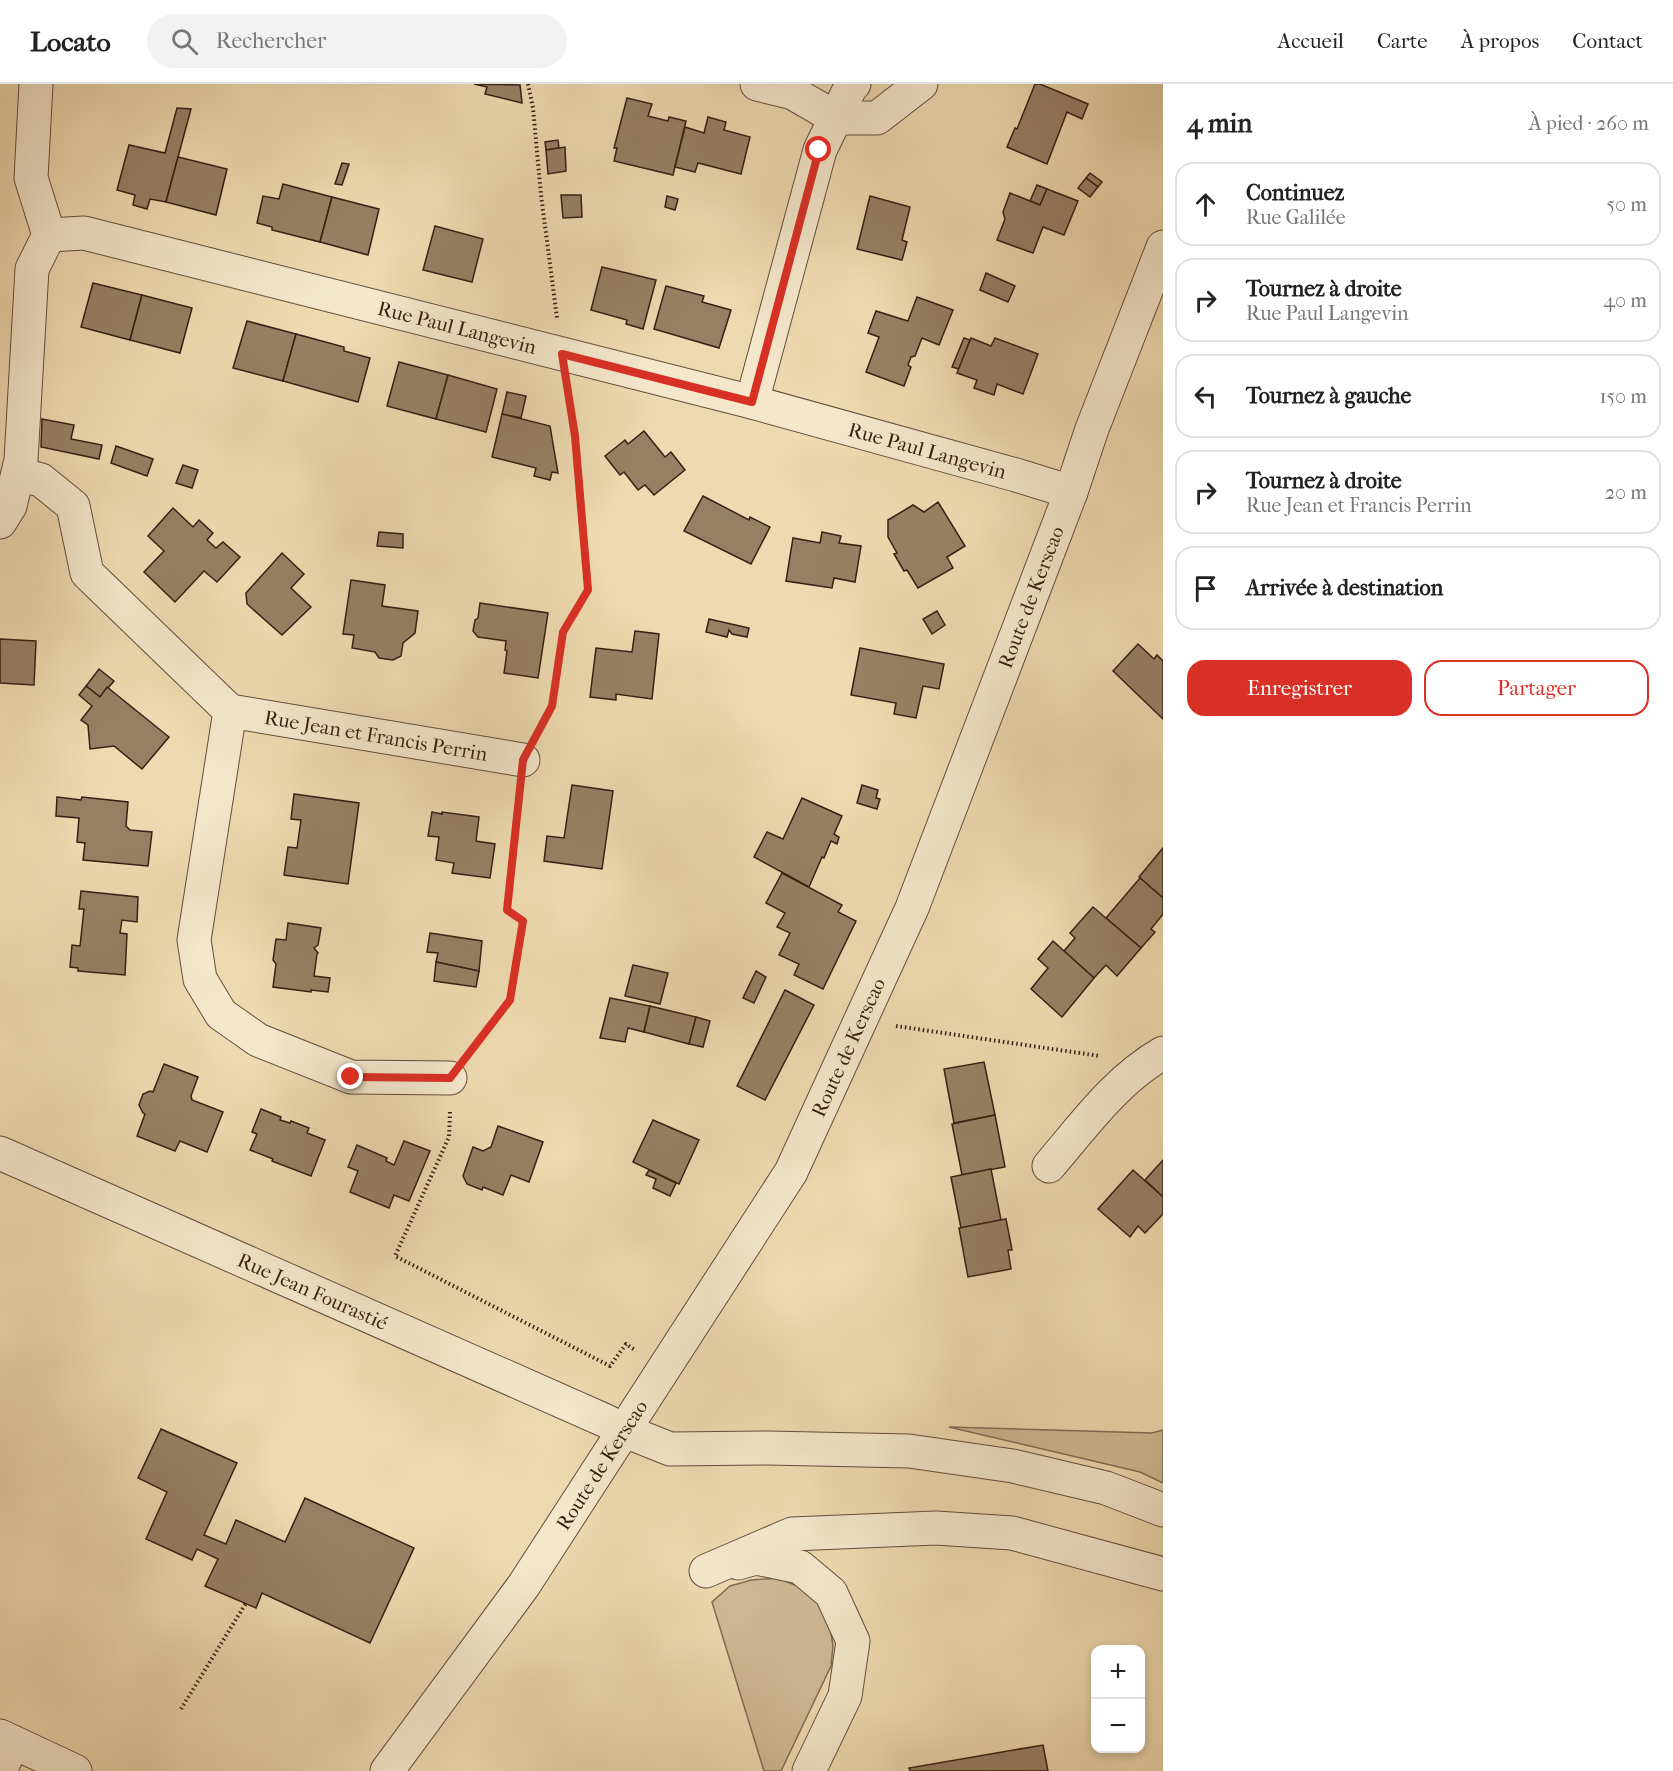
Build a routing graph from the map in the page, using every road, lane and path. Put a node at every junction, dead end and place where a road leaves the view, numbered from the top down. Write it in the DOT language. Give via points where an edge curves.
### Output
graph roads {
  1 [pos="36,84"];
  2 [pos="528,84"];
  3 [pos="757,84"];
  4 [pos="854,84"];
  5 [pos="921,84"];
  6 [pos="836,117"];
  7 [pos="49,235"];
  8 [pos="1163,247"];
  9 [pos="562,354"];
  10 [pos="752,402"];
  11 [pos="18,474"];
  12 [pos="1071,492"];
  13 [pos="0,522"];
  14 [pos="230,711"];
  15 [pos="523,760"];
  16 [pos="860,1021"];
  17 [pos="1154,1058"];
  18 [pos="450,1078"];
  19 [pos="0,1153"];
  20 [pos="1049,1166"];
  21 [pos="631,1357"];
  22 [pos="625,1431"];
  23 [pos="1163,1510"];
  24 [pos="1163,1574"];
  25 [pos="246,1603"];
  26 [pos="181,1709"];
  27 [pos="5,1750"];
  28 [pos="75,1771"];
  29 [pos="387,1771"];
  30 [pos="809,1771"];
  1 -- 7 [label="street" via="31,178"];
  2 -- 9 [label="path"];
  3 -- 6 [label="street" via="793,93"];
  4 -- 6 [label="street"];
  5 -- 6 [label="street" via="877,118"];
  6 -- 10 [label="street" via="819,150"];
  7 -- 9 [label="street, Rue Paul Langevin" via="84,233"];
  7 -- 11 [label="street" via="32,268"];
  8 -- 12 [label="street, Route de Kerscao"];
  9 -- 10 [label="street, Rue Paul Langevin"];
  9 -- 15 [label="path" via="575,436 588,590 563,632 552,706"];
  10 -- 12 [label="street, Rue Paul Langevin"];
  11 -- 13 [label="street" via="10,506"];
  11 -- 14 [label="street" via="41,480 73,506 87,573"];
  12 -- 16 [label="street, Route de Kerscao" via="912,908"];
  14 -- 15 [label="street, Rue Jean et Francis Perrin"];
  14 -- 18 [label="street" via="195,940 200,979 221,1014 258,1040 351,1077"];
  15 -- 18 [label="path" via="507,910 523,921 510,1000"];
  16 -- 17 [label="path"];
  16 -- 22 [label="street, Route de Kerscao" via="791,1172"];
  17 -- 20 [label="street" via="1111,1093"];
  18 -- 21 [label="path" via="449,1137 395,1256 610,1366 626,1344 635,1350"];
  19 -- 22 [label="street, Rue Jean Fourastié"];
  22 -- 23 [label="street, Rue Jean Fourastié" via="670,1449 909,1451 1013,1466 1106,1488"];
  22 -- 29 [label="street, Route de Kerscao" via="524,1585"];
  24 -- 30 [label="street" via="1012,1533 936,1528 792,1534 697,1578 756,1558 800,1568 831,1593 853,1641 845,1696"];
  25 -- 26 [label="path"];
  27 -- 28 [label="street"];
}
